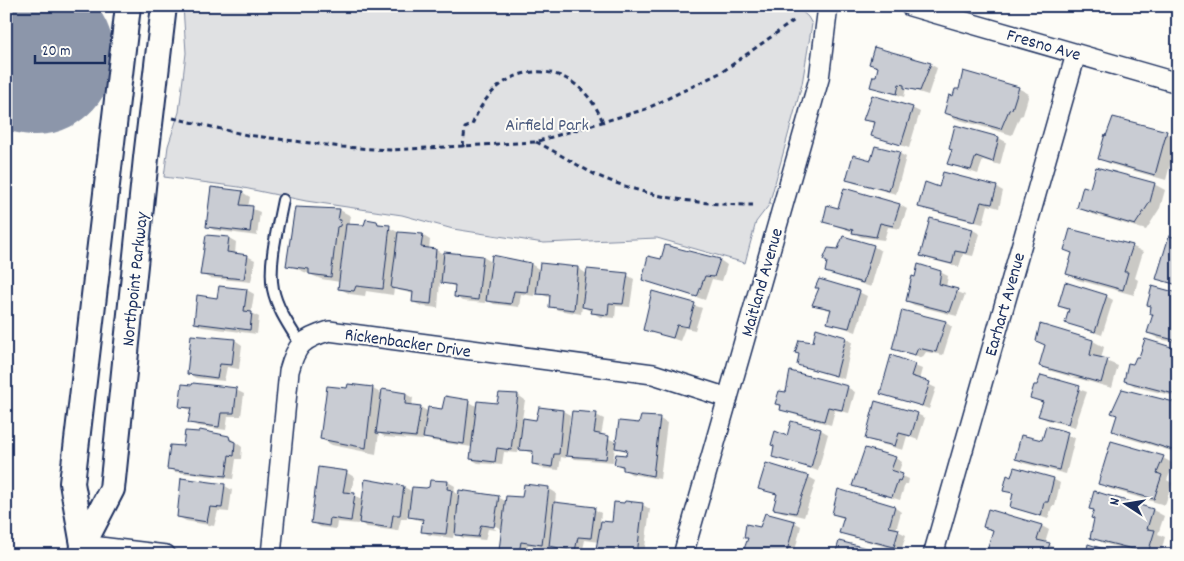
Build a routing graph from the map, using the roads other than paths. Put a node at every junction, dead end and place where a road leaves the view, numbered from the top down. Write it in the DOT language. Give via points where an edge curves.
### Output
graph roads {
  1 [pos="128,6"];
  2 [pos="164,6"];
  3 [pos="828,6"];
  4 [pos="910,6"];
  5 [pos="1076,54"];
  6 [pos="1178,83"];
  7 [pos="283,200"];
  8 [pos="301,345"];
  9 [pos="728,398"];
  10 [pos="82,550"];
  11 [pos="166,555"];
  12 [pos="270,555"];
  13 [pos="683,555"];
  14 [pos="933,555"];
  1 -- 10 [label="street, Northpoint Parkway" via="72,482"];
  2 -- 10 [label="street, Northpoint Parkway" via="112,489"];
  3 -- 9 [label="street, Maitland Avenue" via="819,79"];
  4 -- 5 [label="street, Fresno Ave"];
  5 -- 6 [label="street, Fresno Ave"];
  5 -- 14 [label="street, Earhart Avenue"];
  7 -- 8 [label="lane" via="272,284 281,312"];
  8 -- 9 [label="street, Rickenbacker Drive" via="309,337 329,331 652,374"];
  8 -- 12 [label="street" via="295,350 289,371"];
  9 -- 13 [label="street, Maitland Avenue"];
  10 -- 11 [label="street"];
}
